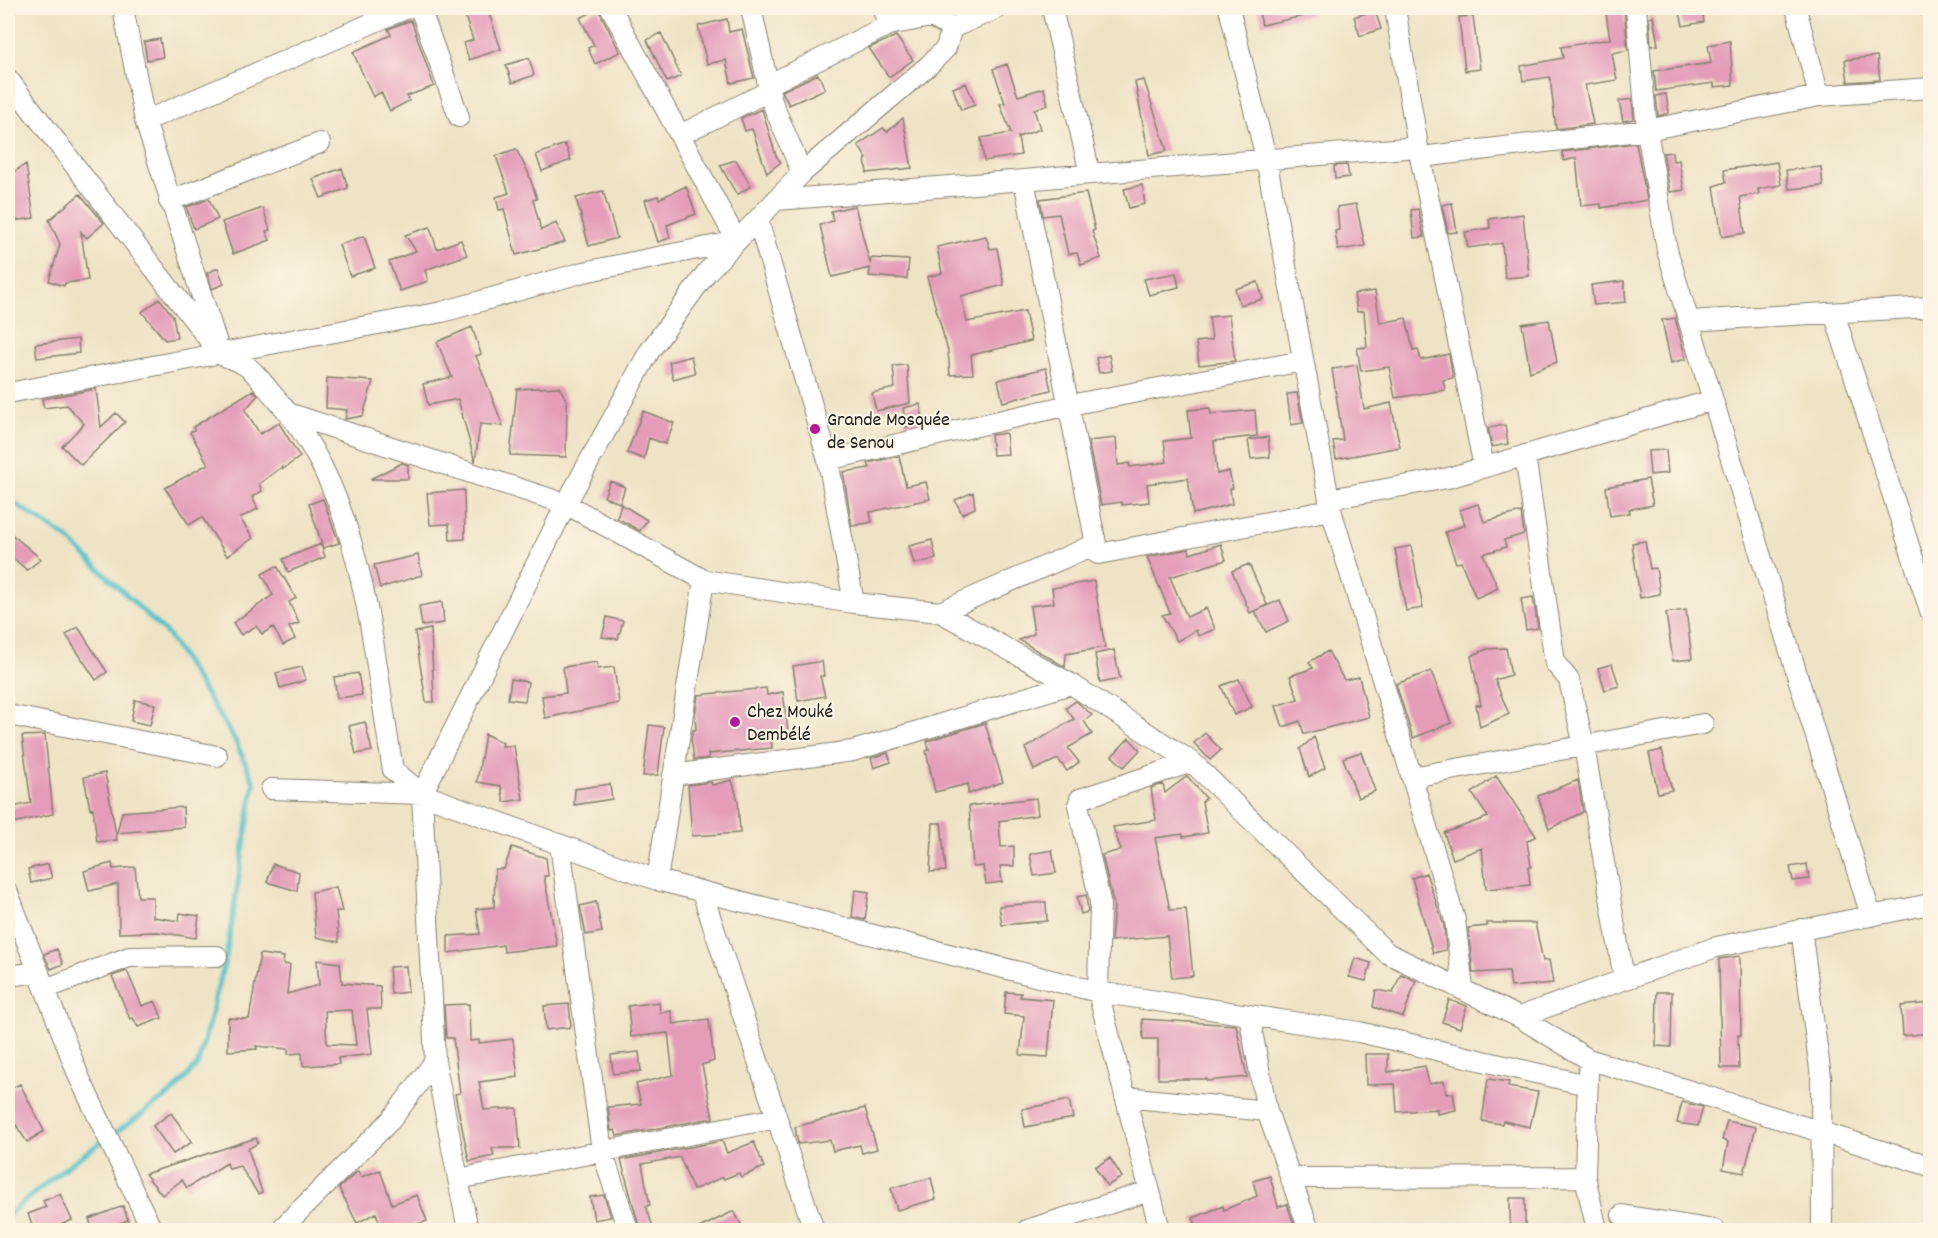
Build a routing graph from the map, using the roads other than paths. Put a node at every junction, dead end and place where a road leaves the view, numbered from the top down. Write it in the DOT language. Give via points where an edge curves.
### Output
graph roads {
  1 [pos="123,8"];
  2 [pos="407,8"];
  3 [pos="420,8"];
  4 [pos="611,8"];
  5 [pos="751,8"];
  6 [pos="998,8"];
  7 [pos="1052,8"];
  8 [pos="1229,8"];
  9 [pos="1395,8"];
  10 [pos="1636,8"];
  11 [pos="1796,8"];
  12 [pos="886,16"];
  13 [pos="952,28"];
  14 [pos="8,79"];
  15 [pos="1930,87"];
  16 [pos="768,88"];
  17 [pos="1819,96"];
  18 [pos="459,117"];
  19 [pos="145,121"];
  20 [pos="1647,130"];
  21 [pos="680,135"];
  22 [pos="320,143"];
  23 [pos="1420,152"];
  24 [pos="1266,158"];
  25 [pos="802,173"];
  26 [pos="1090,174"];
  27 [pos="1024,180"];
  28 [pos="777,200"];
  29 [pos="169,201"];
  30 [pos="758,220"];
  31 [pos="737,241"];
  32 [pos="1930,307"];
  33 [pos="1834,313"];
  34 [pos="1689,321"];
  35 [pos="220,354"];
  36 [pos="1304,361"];
  37 [pos="8,393"];
  38 [pos="1713,400"];
  39 [pos="1069,405"];
  40 [pos="291,414"];
  41 [pos="1524,455"];
  42 [pos="828,460"];
  43 [pos="1484,467"];
  44 [pos="566,504"];
  45 [pos="1330,505"];
  46 [pos="1096,544"];
  47 [pos="704,580"];
  48 [pos="854,603"];
  49 [pos="1930,611"];
  50 [pos="940,612"];
  51 [pos="1071,684"];
  52 [pos="8,715"];
  53 [pos="1703,724"];
  54 [pos="1584,746"];
  55 [pos="218,756"];
  56 [pos="1192,762"];
  57 [pos="674,775"];
  58 [pos="1412,777"];
  59 [pos="271,789"];
  60 [pos="423,794"];
  61 [pos="560,845"];
  62 [pos="657,880"];
  63 [pos="702,892"];
  64 [pos="8,893"];
  65 [pos="1930,904"];
  66 [pos="1870,916"];
  67 [pos="1801,929"];
  68 [pos="217,956"];
  69 [pos="8,976"];
  70 [pos="1624,980"];
  71 [pos="42,981"];
  72 [pos="1463,989"];
  73 [pos="1098,992"];
  74 [pos="1249,1015"];
  75 [pos="1519,1017"];
  76 [pos="1588,1059"];
  77 [pos="435,1061"];
  78 [pos="1587,1085"];
  79 [pos="1125,1097"];
  80 [pos="1267,1111"];
  81 [pos="777,1118"];
  82 [pos="1822,1132"];
  83 [pos="602,1151"];
  84 [pos="1930,1166"];
  85 [pos="1291,1178"];
  86 [pos="1585,1178"];
  87 [pos="458,1179"];
  88 [pos="1149,1191"];
  89 [pos="1622,1215"];
  90 [pos="152,1230"];
  91 [pos="280,1230"];
  92 [pos="468,1230"];
  93 [pos="628,1230"];
  94 [pos="814,1230"];
  95 [pos="1027,1230"];
  96 [pos="1160,1230"];
  97 [pos="1309,1230"];
  98 [pos="1597,1230"];
  99 [pos="1715,1230"];
  100 [pos="1822,1230"];
  1 -- 19 [label="street"];
  2 -- 19 [label="street"];
  3 -- 18 [label="street"];
  4 -- 21 [label="street"];
  5 -- 16 [label="street"];
  6 -- 13 [label="street"];
  7 -- 26 [label="street"];
  8 -- 24 [label="street"];
  9 -- 23 [label="street"];
  10 -- 20 [label="street"];
  11 -- 17 [label="street"];
  12 -- 13 [label="street" via="931,17"];
  12 -- 16 [label="street"];
  13 -- 25 [label="street" via="946,48 928,66"];
  14 -- 35 [label="street"];
  15 -- 17 [label="street"];
  16 -- 21 [label="street"];
  16 -- 25 [label="street"];
  17 -- 20 [label="street"];
  19 -- 29 [label="street"];
  20 -- 23 [label="street"];
  20 -- 34 [label="street" via="1667,250"];
  21 -- 31 [label="street"];
  22 -- 29 [label="street"];
  23 -- 24 [label="street"];
  23 -- 43 [label="street"];
  24 -- 26 [label="street"];
  24 -- 36 [label="street"];
  25 -- 28 [label="street"];
  26 -- 27 [label="street"];
  27 -- 28 [label="street"];
  27 -- 39 [label="street"];
  28 -- 30 [label="street"];
  29 -- 35 [label="street"];
  30 -- 31 [label="street"];
  30 -- 42 [label="street"];
  31 -- 35 [label="street" via="584,272 442,312"];
  31 -- 44 [label="street" via="707,272 649,352"];
  32 -- 33 [label="street"];
  33 -- 34 [label="street"];
  33 -- 49 [label="street"];
  34 -- 38 [label="street"];
  35 -- 37 [label="street"];
  35 -- 40 [label="street" via="247,367"];
  36 -- 39 [label="street"];
  36 -- 45 [label="street"];
  38 -- 41 [label="street"];
  38 -- 66 [label="street"];
  39 -- 42 [label="street"];
  39 -- 46 [label="street"];
  40 -- 44 [label="street"];
  40 -- 60 [label="street" via="340,506 361,582 393,770"];
  41 -- 43 [label="street"];
  41 -- 54 [label="street" via="1555,663 1569,681"];
  42 -- 48 [label="street"];
  43 -- 45 [label="street"];
  44 -- 47 [label="street"];
  44 -- 60 [label="street"];
  45 -- 46 [label="street" via="1098,554"];
  45 -- 58 [label="street"];
  46 -- 50 [label="street"];
  47 -- 48 [label="street"];
  47 -- 57 [label="street"];
  48 -- 50 [label="street"];
  50 -- 51 [label="street"];
  51 -- 56 [label="street"];
  51 -- 57 [label="street" via="853,751"];
  52 -- 55 [label="street"];
  53 -- 54 [label="street"];
  54 -- 58 [label="street"];
  54 -- 70 [label="street"];
  56 -- 72 [label="street" via="1387,953"];
  56 -- 73 [label="street" via="1080,799 1078,805 1100,901"];
  57 -- 62 [label="street"];
  58 -- 72 [label="street" via="1455,920"];
  59 -- 60 [label="street"];
  60 -- 61 [label="street"];
  60 -- 77 [label="street"];
  61 -- 62 [label="street"];
  61 -- 83 [label="street"];
  62 -- 63 [label="street"];
  63 -- 73 [label="street"];
  63 -- 81 [label="street"];
  64 -- 71 [label="street"];
  65 -- 66 [label="street"];
  66 -- 67 [label="street"];
  67 -- 70 [label="street" via="1716,946"];
  67 -- 82 [label="street" via="1821,1077"];
  68 -- 71 [label="street" via="129,957"];
  69 -- 71 [label="street"];
  70 -- 75 [label="street"];
  71 -- 90 [label="street" via="79,1077"];
  72 -- 75 [label="street"];
  73 -- 74 [label="street"];
  73 -- 79 [label="street"];
  74 -- 78 [label="street" via="1359,1032"];
  74 -- 80 [label="street"];
  75 -- 76 [label="street"];
  76 -- 78 [label="street"];
  76 -- 82 [label="street"];
  77 -- 87 [label="street"];
  77 -- 91 [label="street" via="391,1120"];
  78 -- 86 [label="street"];
  79 -- 80 [label="street"];
  79 -- 88 [label="street"];
  80 -- 85 [label="street"];
  81 -- 83 [label="street"];
  81 -- 94 [label="street"];
  82 -- 84 [label="street"];
  82 -- 100 [label="street"];
  83 -- 87 [label="street"];
  83 -- 93 [label="street"];
  85 -- 86 [label="street"];
  85 -- 97 [label="street"];
  86 -- 98 [label="street"];
  87 -- 92 [label="street"];
  88 -- 95 [label="street"];
  88 -- 96 [label="street"];
  89 -- 99 [label="street"];
}
